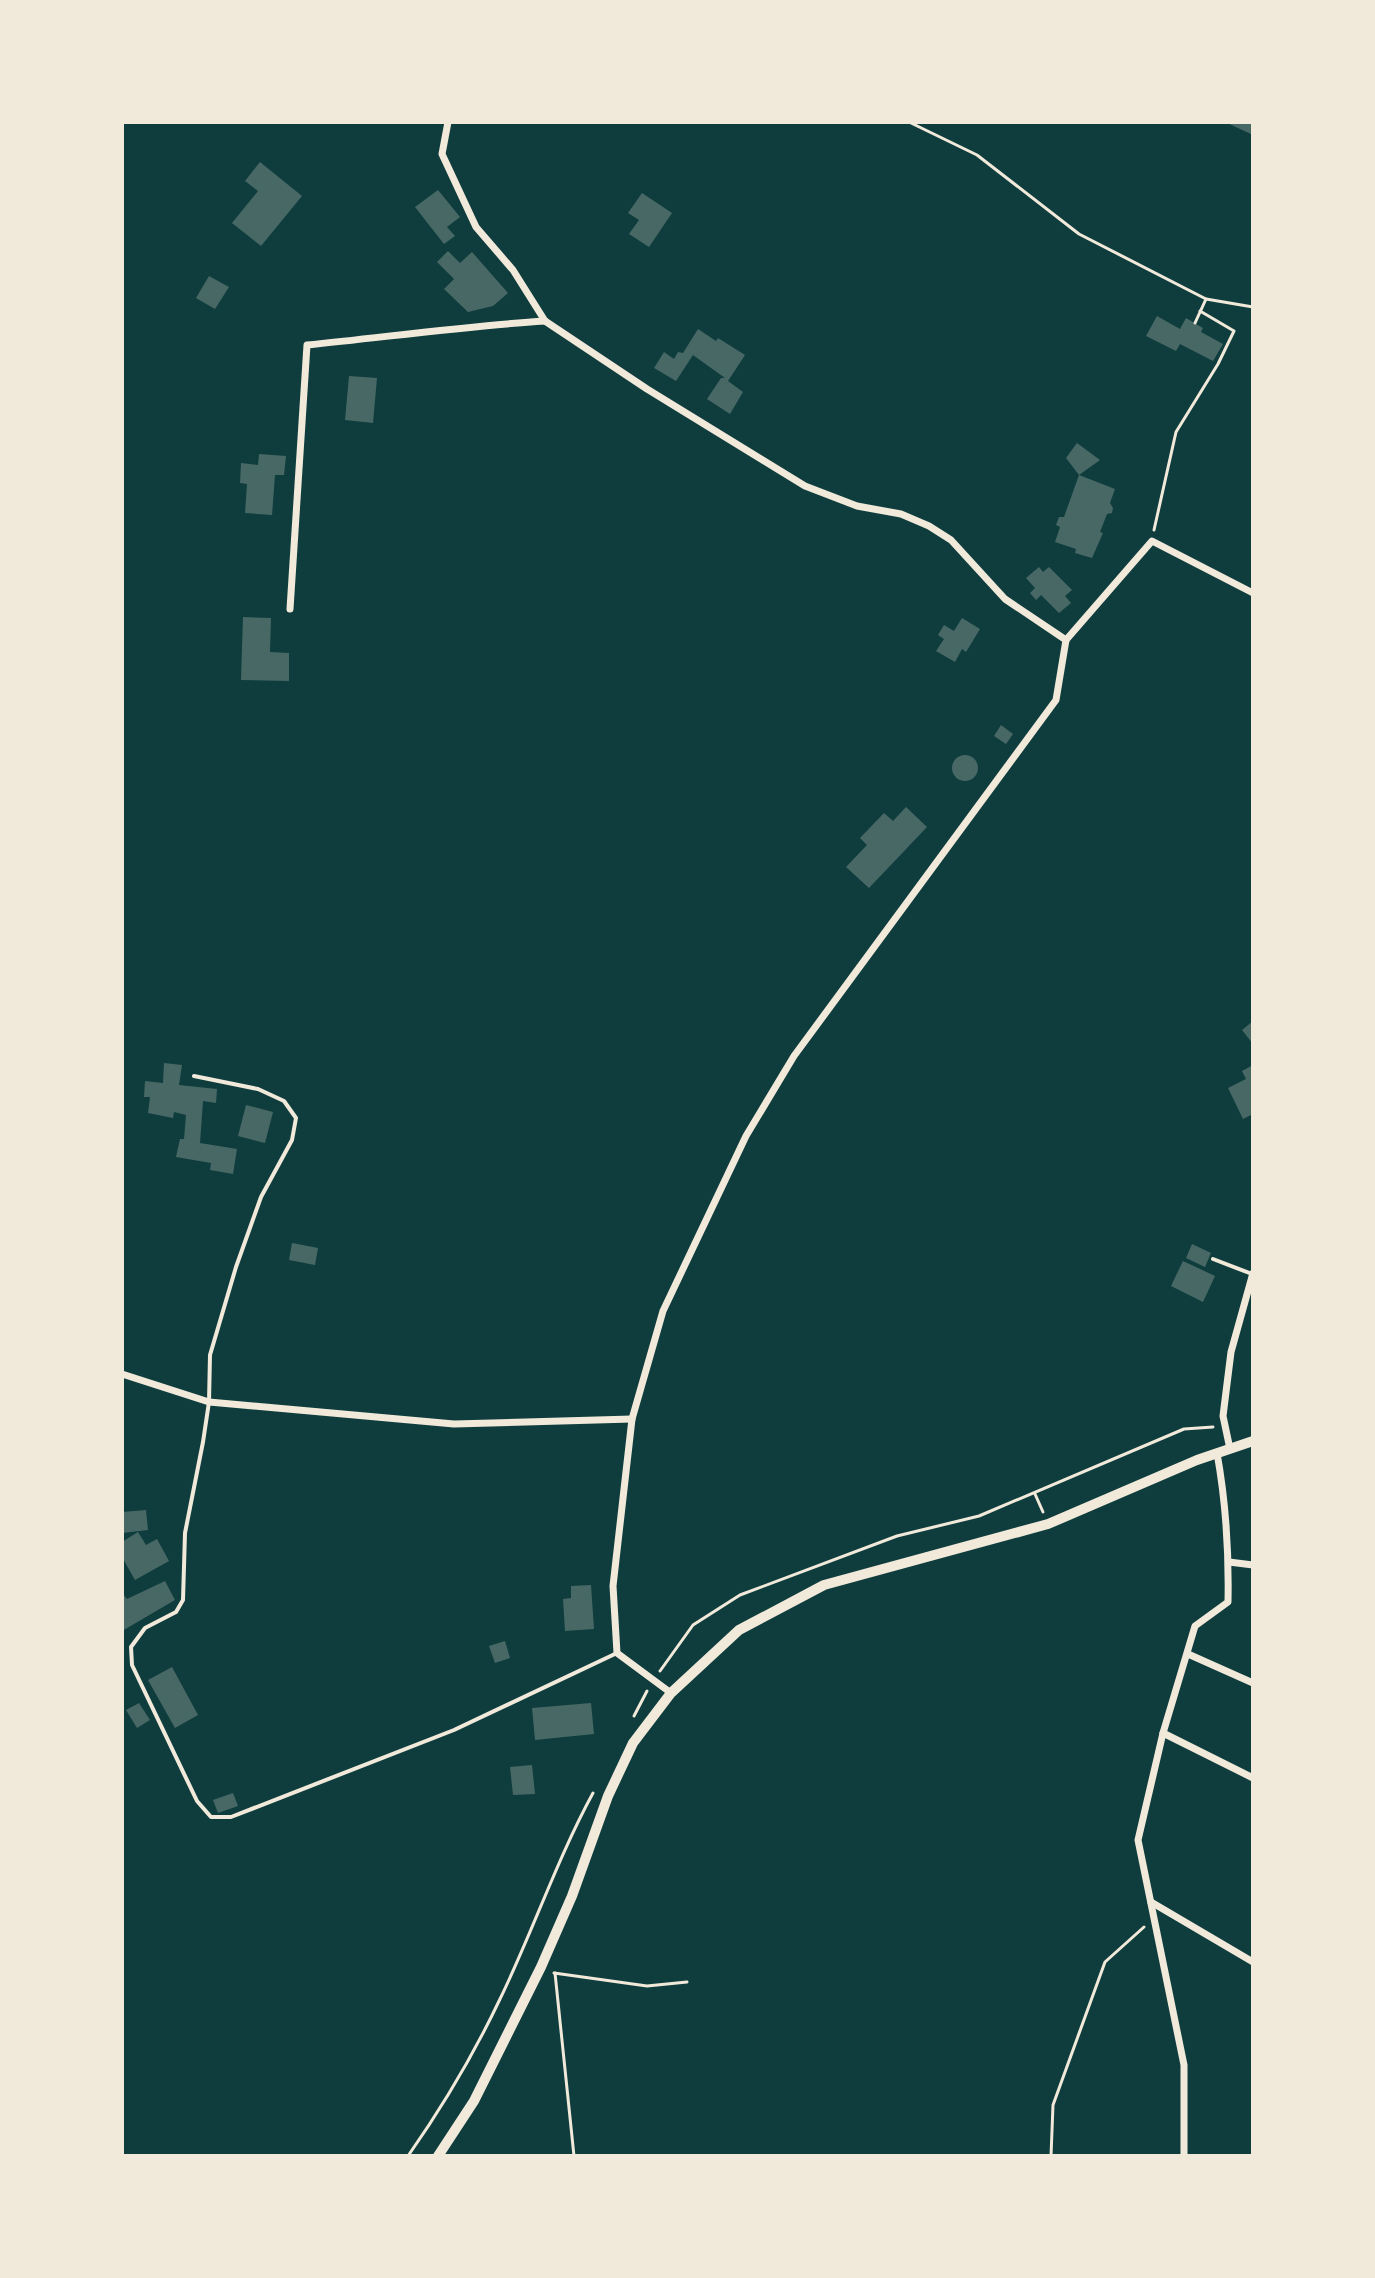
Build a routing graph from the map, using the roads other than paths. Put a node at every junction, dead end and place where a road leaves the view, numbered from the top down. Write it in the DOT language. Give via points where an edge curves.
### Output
graph roads {
  1 [pos="448,122"];
  2 [pos="545,321"];
  3 [pos="1253,593"];
  4 [pos="290,609"];
  5 [pos="1066,640"];
  6 [pos="194,1076"];
  7 [pos="1213,1259"];
  8 [pos="1253,1273"];
  9 [pos="122,1374"];
  10 [pos="209,1402"];
  11 [pos="632,1419"];
  12 [pos="1253,1441"];
  13 [pos="1230,1449"];
  14 [pos="1217,1453"];
  15 [pos="1229,1562"];
  16 [pos="1253,1565"];
  17 [pos="617,1653"];
  18 [pos="1188,1654"];
  19 [pos="1253,1683"];
  20 [pos="671,1693"];
  21 [pos="1163,1733"];
  22 [pos="1253,1778"];
  23 [pos="1151,1902"];
  24 [pos="1253,1962"];
  25 [pos="438,2156"];
  26 [pos="1184,2156"];
  1 -- 2 [label="street" via="442,154 476,227 513,270"];
  2 -- 4 [label="street" via="307,345"];
  2 -- 5 [label="street" via="805,486 929,526 951,540 1005,599"];
  3 -- 5 [label="street" via="1152,541"];
  5 -- 11 [label="street" via="1056,700 794,1056 746,1136 663,1311"];
  6 -- 10 [label="lane" via="258,1089 284,1101 296,1118 292,1140 261,1197 236,1267 210,1355"];
  7 -- 8 [label="lane"];
  8 -- 13 [label="street" via="1231,1352 1223,1416"];
  9 -- 10 [label="street"];
  10 -- 11 [label="street" via="454,1424"];
  10 -- 17 [label="lane" via="185,1533 183,1600 176,1612 145,1628 131,1647 132,1665 197,1801 211,1817 231,1817 454,1730"];
  11 -- 17 [label="street" via="613,1586"];
  12 -- 13 [label="main road"];
  13 -- 14 [label="main road"];
  14 -- 15 [label="street"];
  14 -- 20 [label="main road" via="1048,1524 824,1585 739,1630"];
  15 -- 16 [label="street"];
  15 -- 18 [label="street" via="1228,1602 1195,1626"];
  17 -- 20 [label="street"];
  18 -- 19 [label="street"];
  18 -- 21 [label="street"];
  20 -- 25 [label="main road" via="633,1743 541,1967 474,2101"];
  21 -- 22 [label="street"];
  21 -- 23 [label="street" via="1138,1840"];
  23 -- 24 [label="street"];
  23 -- 26 [label="street" via="1184,2065"];
}
